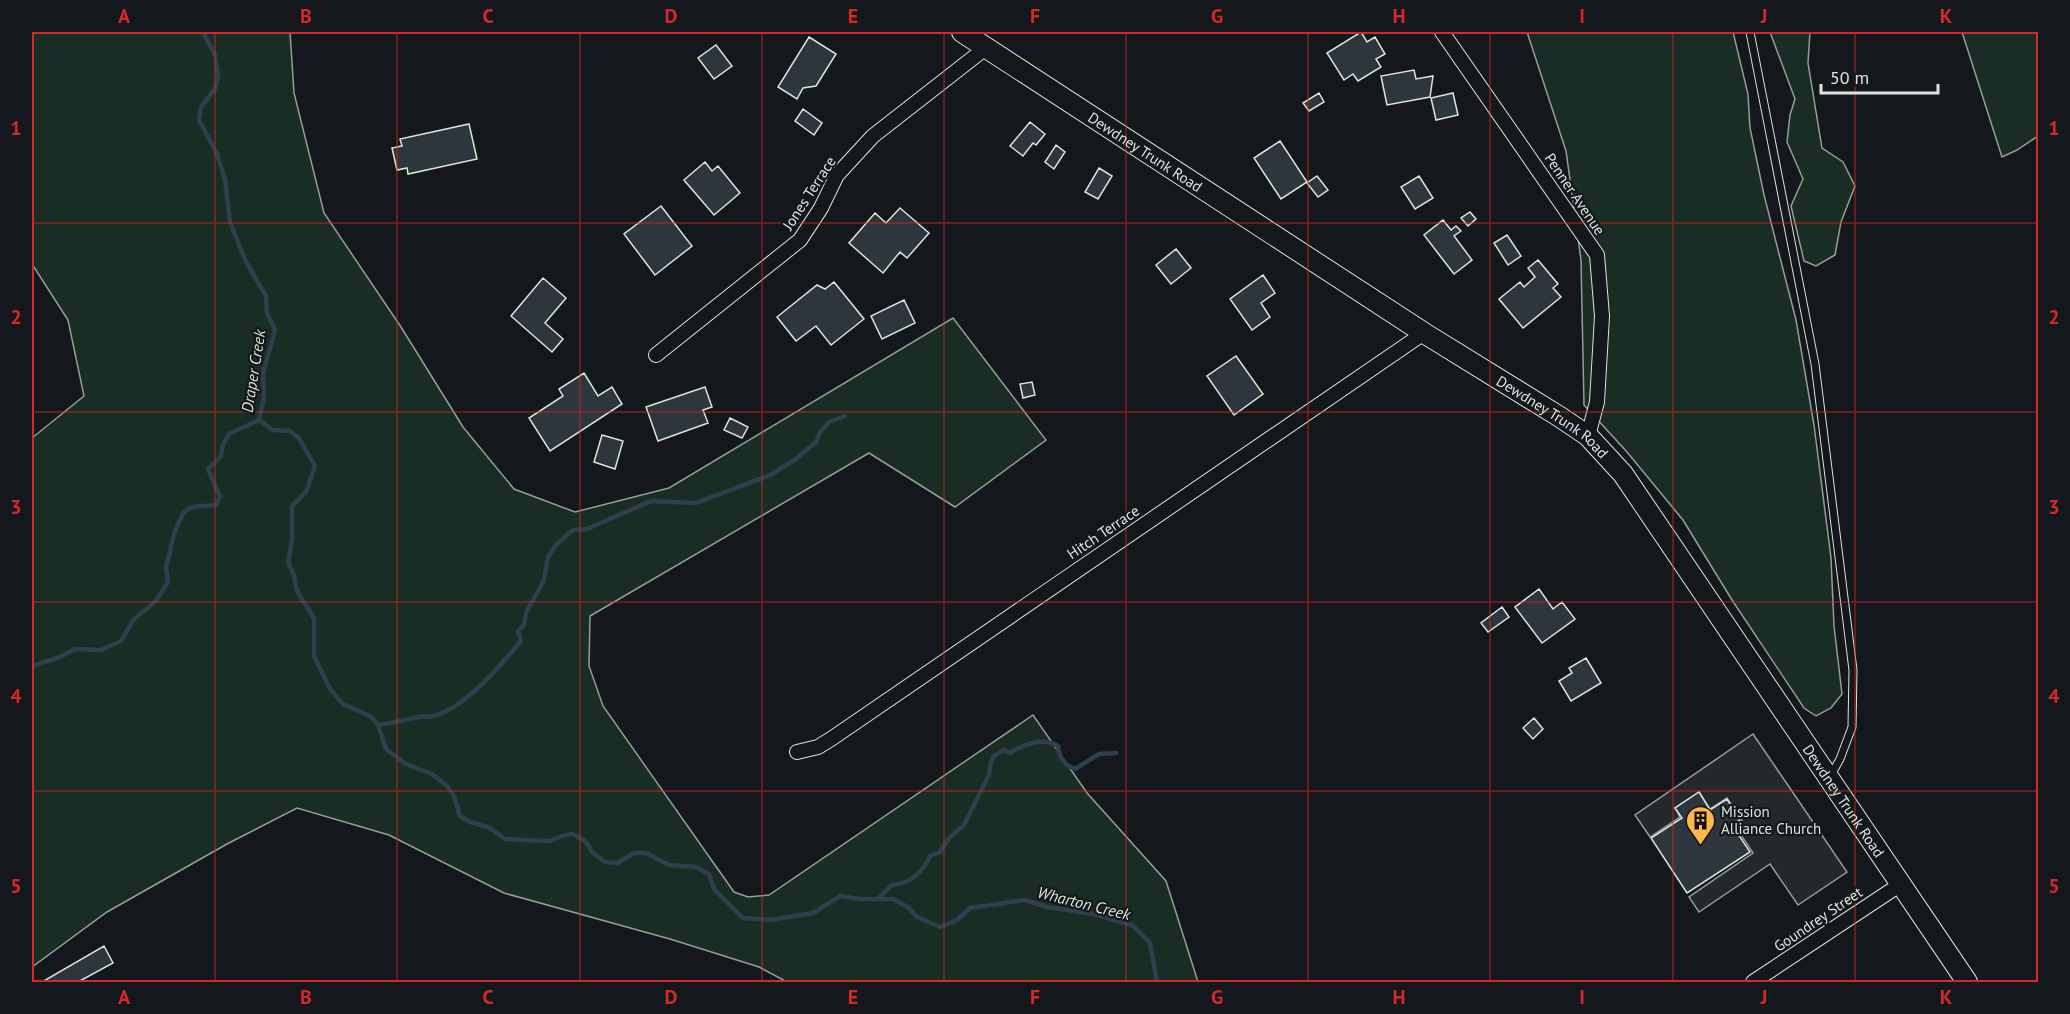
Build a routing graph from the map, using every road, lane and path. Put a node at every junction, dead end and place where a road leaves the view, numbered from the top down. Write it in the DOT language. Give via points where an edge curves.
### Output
graph roads {
  1 [pos="962,32"];
  2 [pos="1442,32"];
  3 [pos="1750,32"];
  4 [pos="987,47"];
  5 [pos="1424,333"];
  6 [pos="656,355"];
  7 [pos="1588,436"];
  8 [pos="797,752"];
  9 [pos="1830,778"];
  10 [pos="1901,884"];
  11 [pos="1753,982"];
  12 [pos="1967,982"];
  1 -- 4 [label="main road, Dewdney Trunk Road"];
  2 -- 7 [label="street, Penner Avenue" via="1597,255 1601,326 1597,402"];
  3 -- 9 [label="lane" via="1815,364 1854,670 1852,726"];
  4 -- 5 [label="main road, Dewdney Trunk Road"];
  4 -- 6 [label="street, Jones Terrace" via="873,136 837,175 800,240"];
  5 -- 7 [label="main road, Dewdney Trunk Road"];
  5 -- 8 [label="street, Hitch Terrace" via="831,739"];
  7 -- 9 [label="main road, Dewdney Trunk Road" via="1623,474"];
  9 -- 10 [label="main road, Dewdney Trunk Road"];
  10 -- 11 [label="street, Goundrey Street"];
  10 -- 12 [label="main road, Dewdney Trunk Road"];
}
